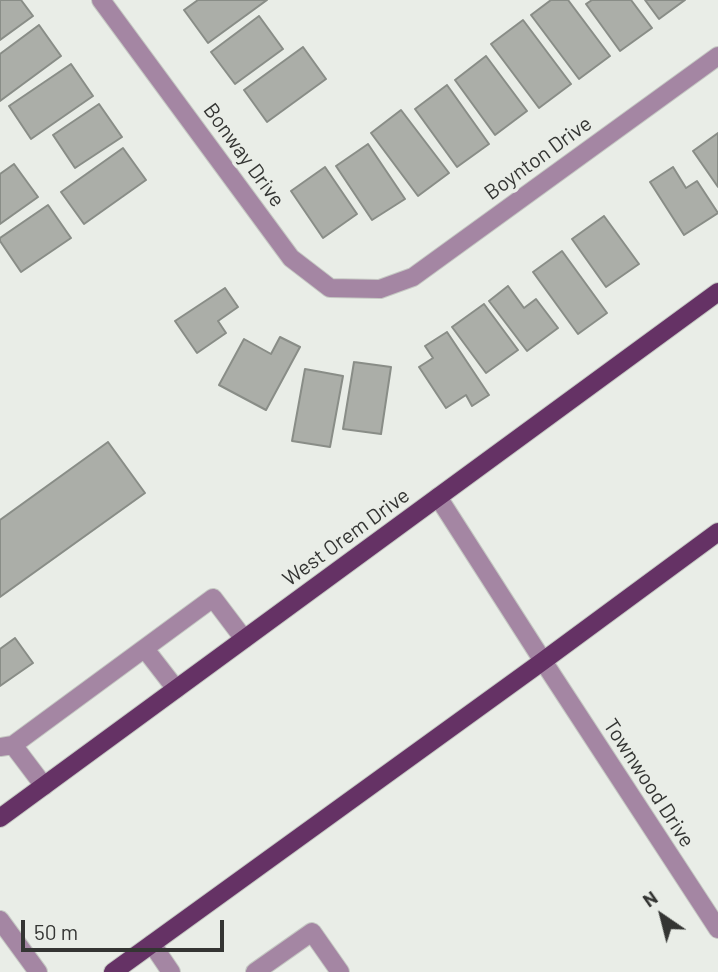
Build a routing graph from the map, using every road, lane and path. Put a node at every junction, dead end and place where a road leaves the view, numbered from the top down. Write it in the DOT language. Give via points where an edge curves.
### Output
graph roads {
  1 [pos="101,0"];
  2 [pos="718,56"];
  3 [pos="380,289"];
  4 [pos="718,292"];
  5 [pos="438,497"];
  6 [pos="718,532"];
  7 [pos="244,639"];
  8 [pos="145,649"];
  9 [pos="543,662"];
  10 [pos="176,689"];
  11 [pos="7,746"];
  12 [pos="44,786"];
  13 [pos="0,818"];
  14 [pos="0,920"];
  15 [pos="718,929"];
  16 [pos="152,944"];
  17 [pos="38,972"];
  18 [pos="113,972"];
  19 [pos="171,972"];
  20 [pos="255,972"];
  21 [pos="340,972"];
  1 -- 3 [label="street, Bonway Drive" via="291,258 330,288"];
  2 -- 3 [label="street, Boynton Drive" via="413,277"];
  4 -- 5 [label="main road, West Orem Drive"];
  5 -- 7 [label="main road, West Orem Drive"];
  5 -- 9 [label="street, Townwood Drive"];
  6 -- 9 [label="main road"];
  7 -- 8 [label="street" via="212,598"];
  7 -- 10 [label="main road, West Orem Drive"];
  8 -- 10 [label="street"];
  8 -- 11 [label="street"];
  9 -- 15 [label="street, Townwood Drive"];
  9 -- 16 [label="main road"];
  10 -- 12 [label="main road, West Orem Drive"];
  11 -- 12 [label="street"];
  12 -- 13 [label="main road, West Orem Drive"];
  14 -- 17 [label="street"];
  16 -- 18 [label="main road"];
  16 -- 19 [label="street"];
  20 -- 21 [label="street" via="312,932"];
}
